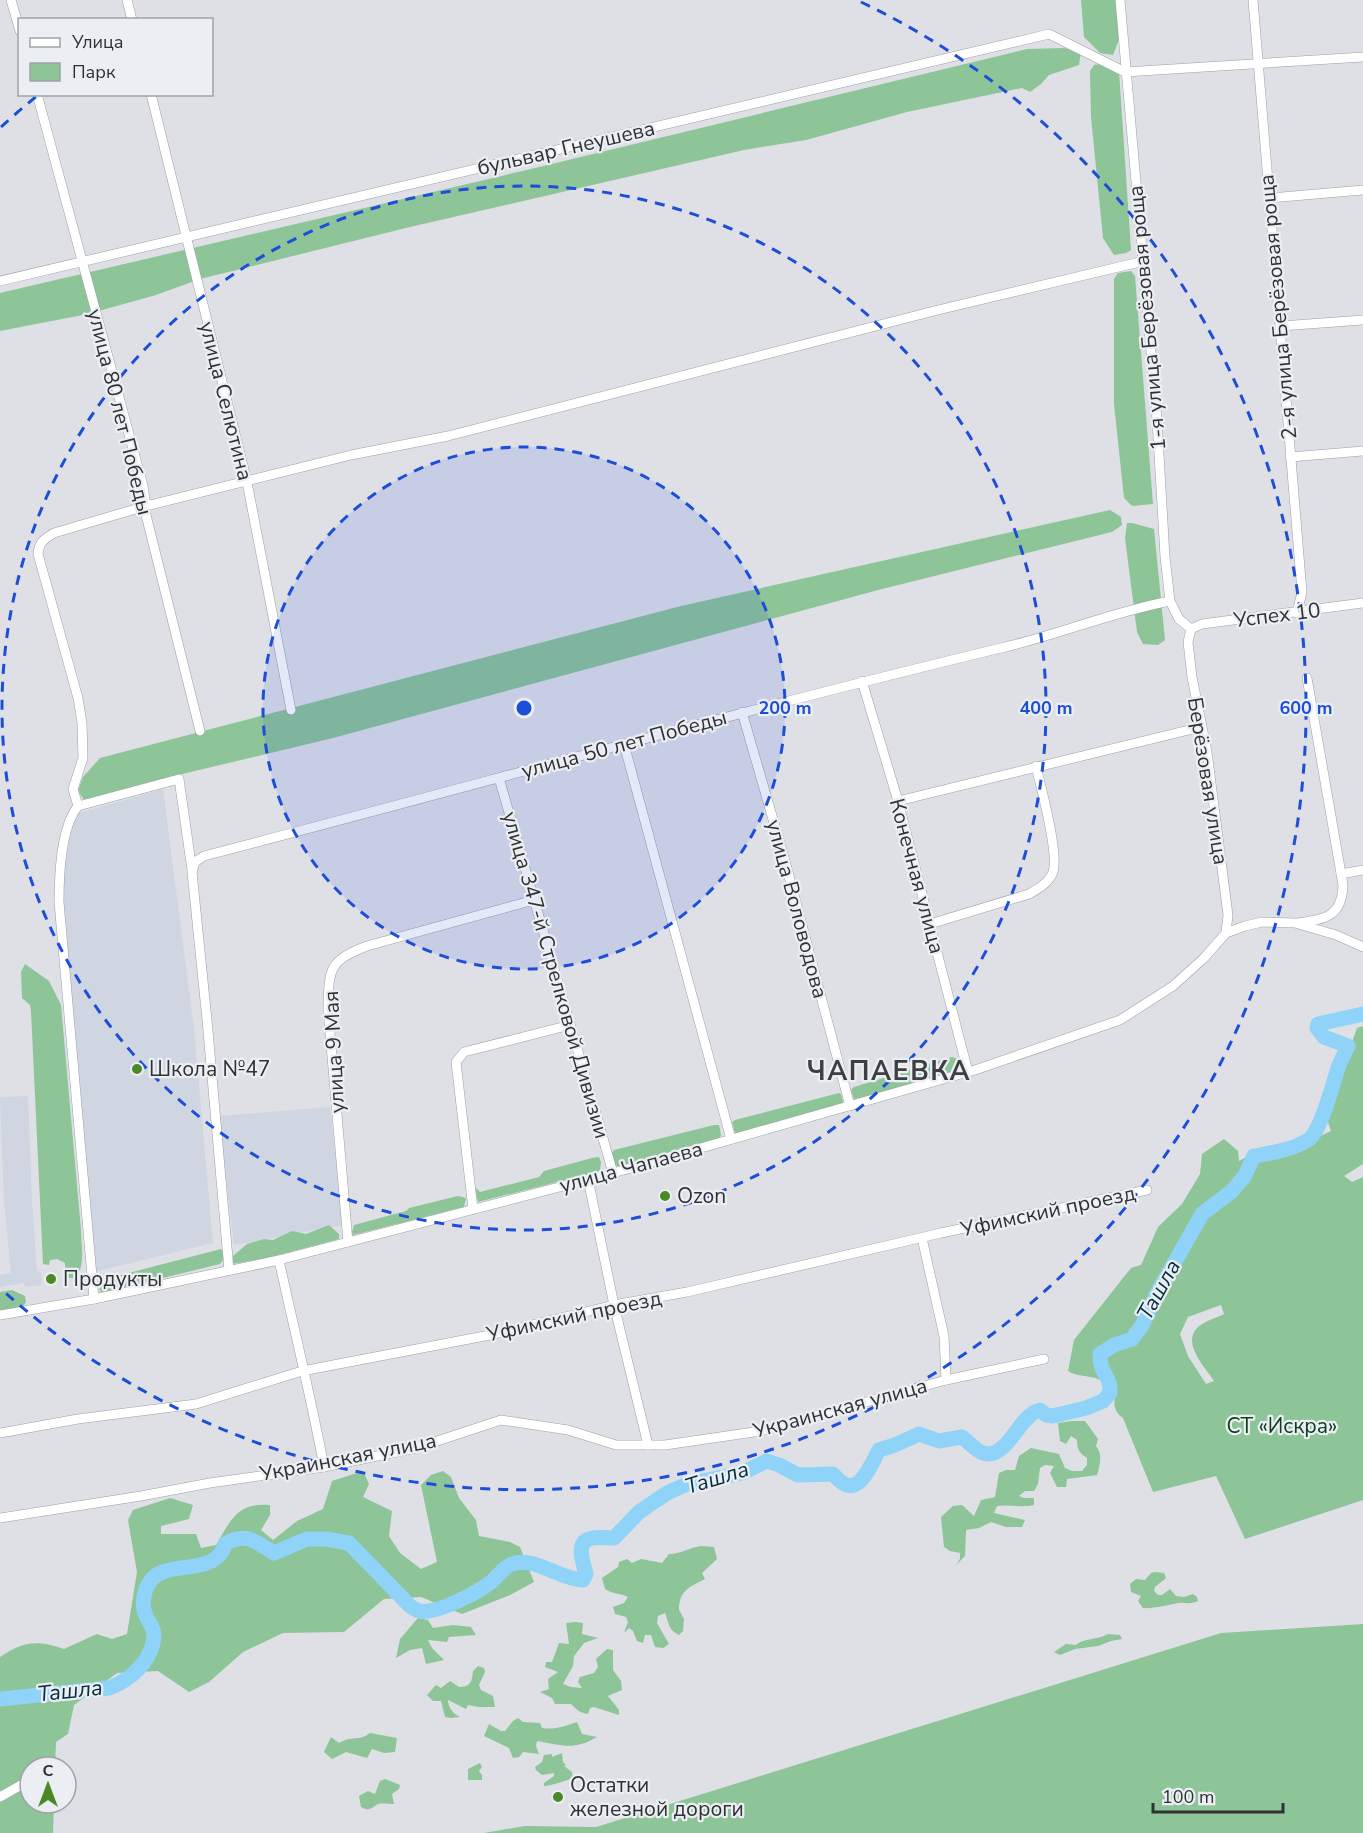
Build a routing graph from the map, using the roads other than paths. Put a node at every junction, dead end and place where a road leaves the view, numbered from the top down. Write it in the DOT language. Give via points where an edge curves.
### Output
graph roads {
  1 [pos="11,0"];
  2 [pos="128,0"];
  3 [pos="1120,0"];
  4 [pos="1253,0"];
  5 [pos="132,18"];
  6 [pos="18,24"];
  7 [pos="1363,57"];
  8 [pos="1259,63"];
  9 [pos="1125,72"];
  10 [pos="38,96"];
  11 [pos="151,96"];
  12 [pos="1363,190"];
  13 [pos="1269,198"];
  14 [pos="186,237"];
  15 [pos="1144,261"];
  16 [pos="82,262"];
  17 [pos="0,281"];
  18 [pos="1363,320"];
  19 [pos="1281,326"];
  20 [pos="1363,452"];
  21 [pos="1290,457"];
  22 [pos="247,482"];
  23 [pos="146,506"];
  24 [pos="1170,600"];
  25 [pos="1363,603"];
  26 [pos="1297,613"];
  27 [pos="1191,629"];
  28 [pos="1307,678"];
  29 [pos="862,681"];
  30 [pos="291,710"];
  31 [pos="742,712"];
  32 [pos="1201,727"];
  33 [pos="200,731"];
  34 [pos="624,744"];
  35 [pos="1036,766"];
  36 [pos="499,778"];
  37 [pos="898,801"];
  38 [pos="78,806"];
  39 [pos="1363,870"];
  40 [pos="192,872"];
  41 [pos="1341,874"];
  42 [pos="534,900"];
  43 [pos="1295,923"];
  44 [pos="930,924"];
  45 [pos="1226,933"];
  46 [pos="1363,947"];
  47 [pos="570,1025"];
  48 [pos="969,1072"];
  49 [pos="850,1106"];
  50 [pos="731,1139"];
  51 [pos="613,1173"];
  52 [pos="588,1179"];
  53 [pos="1147,1190"];
  54 [pos="473,1209"];
  55 [pos="922,1238"];
  56 [pos="348,1242"];
  57 [pos="279,1260"];
  58 [pos="229,1270"];
  59 [pos="94,1299"];
  60 [pos="614,1305"];
  61 [pos="0,1315"];
  62 [pos="1044,1359"];
  63 [pos="303,1371"];
  64 [pos="946,1380"];
  65 [pos="0,1433"];
  66 [pos="648,1446"];
  67 [pos="324,1467"];
  68 [pos="0,1518"];
  69 [pos="18,1787"];
  70 [pos="0,1797"];
  1 -- 6 [label="street"];
  2 -- 5 [label="street"];
  3 -- 9 [label="street, 1-я улица Берёзовая роща"];
  4 -- 8 [label="street, 2-я улица Берёзовая роща"];
  7 -- 8 [label="street"];
  8 -- 9 [label="street"];
  8 -- 13 [label="street, 2-я улица Берёзовая роща"];
  9 -- 14 [label="street, бульвар Гнеушева" via="1048,34"];
  9 -- 15 [label="street, 1-я улица Берёзовая роща"];
  10 -- 16 [label="street, улица 80 лет Победы"];
  11 -- 14 [label="street, улица Селютина"];
  12 -- 13 [label="street"];
  13 -- 19 [label="street, 2-я улица Берёзовая роща"];
  14 -- 16 [label="street, бульвар Гнеушева"];
  14 -- 22 [label="street, улица Селютина"];
  15 -- 22 [label="street" via="448,436 351,455"];
  15 -- 24 [label="street, 1-я улица Берёзовая роща"];
  16 -- 17 [label="street, бульвар Гнеушева"];
  16 -- 23 [label="street, улица 80 лет Победы"];
  18 -- 19 [label="street"];
  19 -- 21 [label="street, 2-я улица Берёзовая роща"];
  20 -- 21 [label="street"];
  21 -- 26 [label="street, 2-я улица Берёзовая роща" via="1302,592"];
  22 -- 23 [label="street"];
  22 -- 30 [label="street, улица Селютина"];
  23 -- 33 [label="street, улица 80 лет Победы"];
  23 -- 38 [label="street" via="54,533 39,546 82,723 83,758 73,789"];
  24 -- 27 [label="street, 1-я улица Берёзовая роща" via="1179,619"];
  24 -- 29 [label="street, улица 50 лет Победы" via="1007,647"];
  25 -- 26 [label="street, Успех 10"];
  26 -- 27 [label="street, Успех 10" via="1202,624"];
  27 -- 32 [label="street, Берёзовая улица" via="1189,653"];
  28 -- 41 [label="street"];
  29 -- 31 [label="street, улица 50 лет Победы"];
  29 -- 37 [label="street, Конечная улица"];
  31 -- 34 [label="street, улица 50 лет Победы"];
  31 -- 49 [label="street, улица Воловодова"];
  32 -- 35 [label="street"];
  32 -- 45 [label="street, Берёзовая улица" via="1227,906"];
  34 -- 36 [label="street, улица 50 лет Победы"];
  34 -- 50 [label="street"];
  35 -- 37 [label="street"];
  35 -- 44 [label="street" via="1054,855 1052,873 1029,894"];
  36 -- 40 [label="street, улица 50 лет Победы" via="204,856 195,862"];
  36 -- 42 [label="street, улица 347-й Стрелковой Дивизии"];
  37 -- 44 [label="street, Конечная улица"];
  38 -- 40 [label="street" via="180,779"];
  38 -- 59 [label="street" via="72,813 58,874"];
  39 -- 41 [label="street"];
  40 -- 58 [label="street"];
  41 -- 43 [label="street" via="1343,897 1338,908 1329,916"];
  42 -- 47 [label="street, улица 347-й Стрелковой Дивизии"];
  42 -- 56 [label="street, улица 9 Мая" via="367,946 348,953 332,970 328,1010"];
  43 -- 45 [label="street" via="1262,922"];
  43 -- 46 [label="street"];
  44 -- 48 [label="street, Конечная улица"];
  45 -- 48 [label="street, улица Чапаева" via="1173,986 1120,1020"];
  47 -- 51 [label="street, улица 347-й Стрелковой Дивизии"];
  47 -- 54 [label="street" via="464,1052 456,1062"];
  48 -- 49 [label="street, улица Чапаева"];
  49 -- 50 [label="street, улица Чапаева"];
  50 -- 51 [label="street, улица Чапаева"];
  51 -- 52 [label="street, улица Чапаева"];
  52 -- 54 [label="street, улица Чапаева"];
  52 -- 60 [label="street"];
  53 -- 55 [label="street, Уфимский проезд"];
  54 -- 56 [label="street, улица Чапаева"];
  55 -- 60 [label="street, Уфимский проезд"];
  55 -- 64 [label="street" via="944,1336"];
  56 -- 57 [label="street, улица Чапаева"];
  57 -- 58 [label="street, улица Чапаева"];
  57 -- 63 [label="street"];
  58 -- 59 [label="street, улица Чапаева"];
  59 -- 61 [label="street, улица Чапаева"];
  60 -- 63 [label="street, Уфимский проезд" via="495,1334"];
  60 -- 66 [label="street"];
  62 -- 64 [label="street, Украинская улица"];
  63 -- 65 [label="street, Уфимский проезд" via="196,1404"];
  63 -- 67 [label="street"];
  64 -- 66 [label="street, Украинская улица" via="761,1431"];
  66 -- 67 [label="street, Украинская улица" via="616,1446 568,1430 501,1420 416,1448"];
  67 -- 68 [label="street, Украинская улица"];
  69 -- 70 [label="street"];
}
